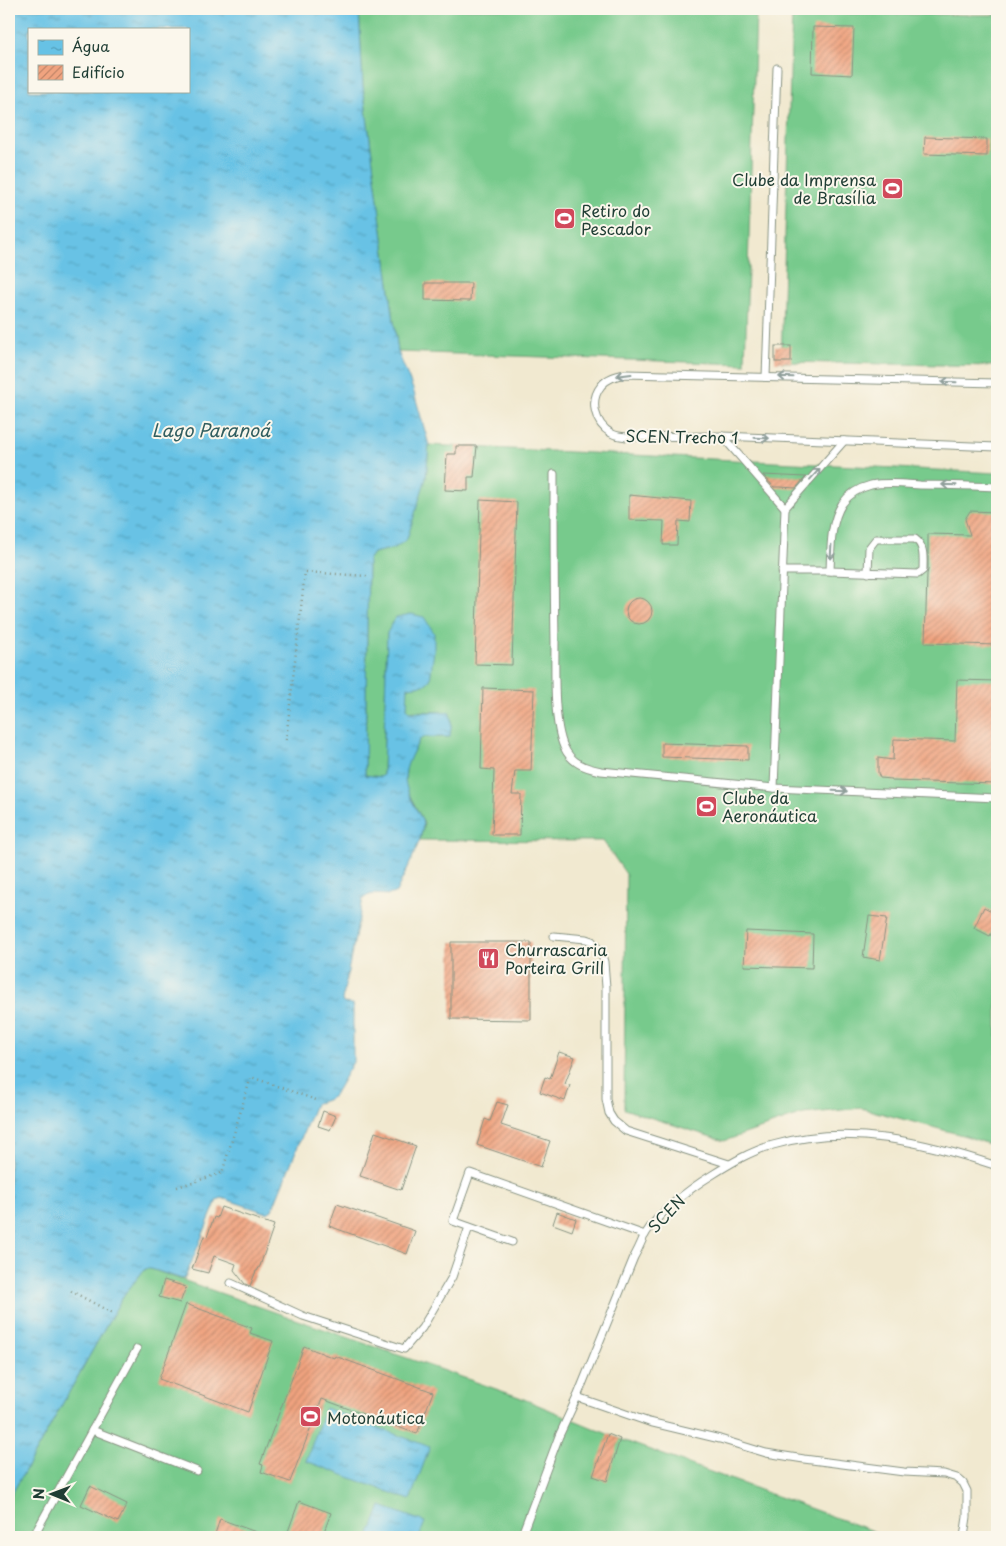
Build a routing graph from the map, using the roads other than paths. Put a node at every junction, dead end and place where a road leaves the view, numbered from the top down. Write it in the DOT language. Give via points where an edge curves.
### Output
graph roads {
  1 [pos="777,68"];
  2 [pos="766,377"];
  3 [pos="997,383"];
  4 [pos="722,436"];
  5 [pos="844,441"];
  6 [pos="997,447"];
  7 [pos="554,474"];
  8 [pos="997,487"];
  9 [pos="785,508"];
  10 [pos="782,571"];
  11 [pos="830,571"];
  12 [pos="868,573"];
  13 [pos="774,788"];
  14 [pos="997,798"];
  15 [pos="554,936"];
  16 [pos="729,1164"];
  17 [pos="997,1166"];
  18 [pos="469,1226"];
  19 [pos="645,1235"];
  20 [pos="512,1242"];
  21 [pos="231,1283"];
  22 [pos="136,1349"];
  23 [pos="576,1397"];
  24 [pos="92,1430"];
  25 [pos="197,1471"];
  26 [pos="33,1537"];
  27 [pos="521,1537"];
  28 [pos="964,1537"];
  1 -- 2 [label="lane"];
  3 -- 2 [label="lane, SCEN Trecho 1, one-way"];
  2 -- 4 [label="lane, SCEN Trecho 1, one-way" via="625,374 612,377 601,386 595,400 596,415 612,434 626,437"];
  4 -- 5 [label="lane, SCEN Trecho 1, one-way"];
  4 -- 9 [label="lane"];
  5 -- 6 [label="lane, SCEN Trecho 1"];
  9 -- 5 [label="lane, one-way"];
  7 -- 13 [label="lane" via="555,682 561,736 568,754 575,762 601,771"];
  8 -- 11 [label="lane, one-way" via="895,484 861,488 846,498 836,518"];
  9 -- 10 [label="lane"];
  10 -- 11 [label="lane"];
  10 -- 13 [label="lane"];
  11 -- 12 [label="lane"];
  12 -- 12 [label="lane" via="918,574 923,570 921,543 915,539 876,539 869,548"];
  13 -- 14 [label="lane, one-way"];
  15 -- 16 [label="lane" via="592,941 601,952 606,988 606,1099 614,1121 641,1137"];
  16 -- 17 [label="lane, SCEN" via="773,1145 806,1138 862,1135 919,1144"];
  16 -- 19 [label="lane, SCEN" via="682,1196"];
  18 -- 19 [label="lane" via="453,1221 470,1173"];
  18 -- 20 [label="lane"];
  18 -- 21 [label="lane" via="452,1277 422,1328 404,1349 303,1316"];
  19 -- 23 [label="lane, SCEN"];
  22 -- 24 [label="lane"];
  23 -- 27 [label="lane, SCEN"];
  23 -- 28 [label="lane" via="649,1422 766,1453 957,1478 967,1491 968,1518"];
  24 -- 25 [label="lane"];
  24 -- 26 [label="lane"];
}
